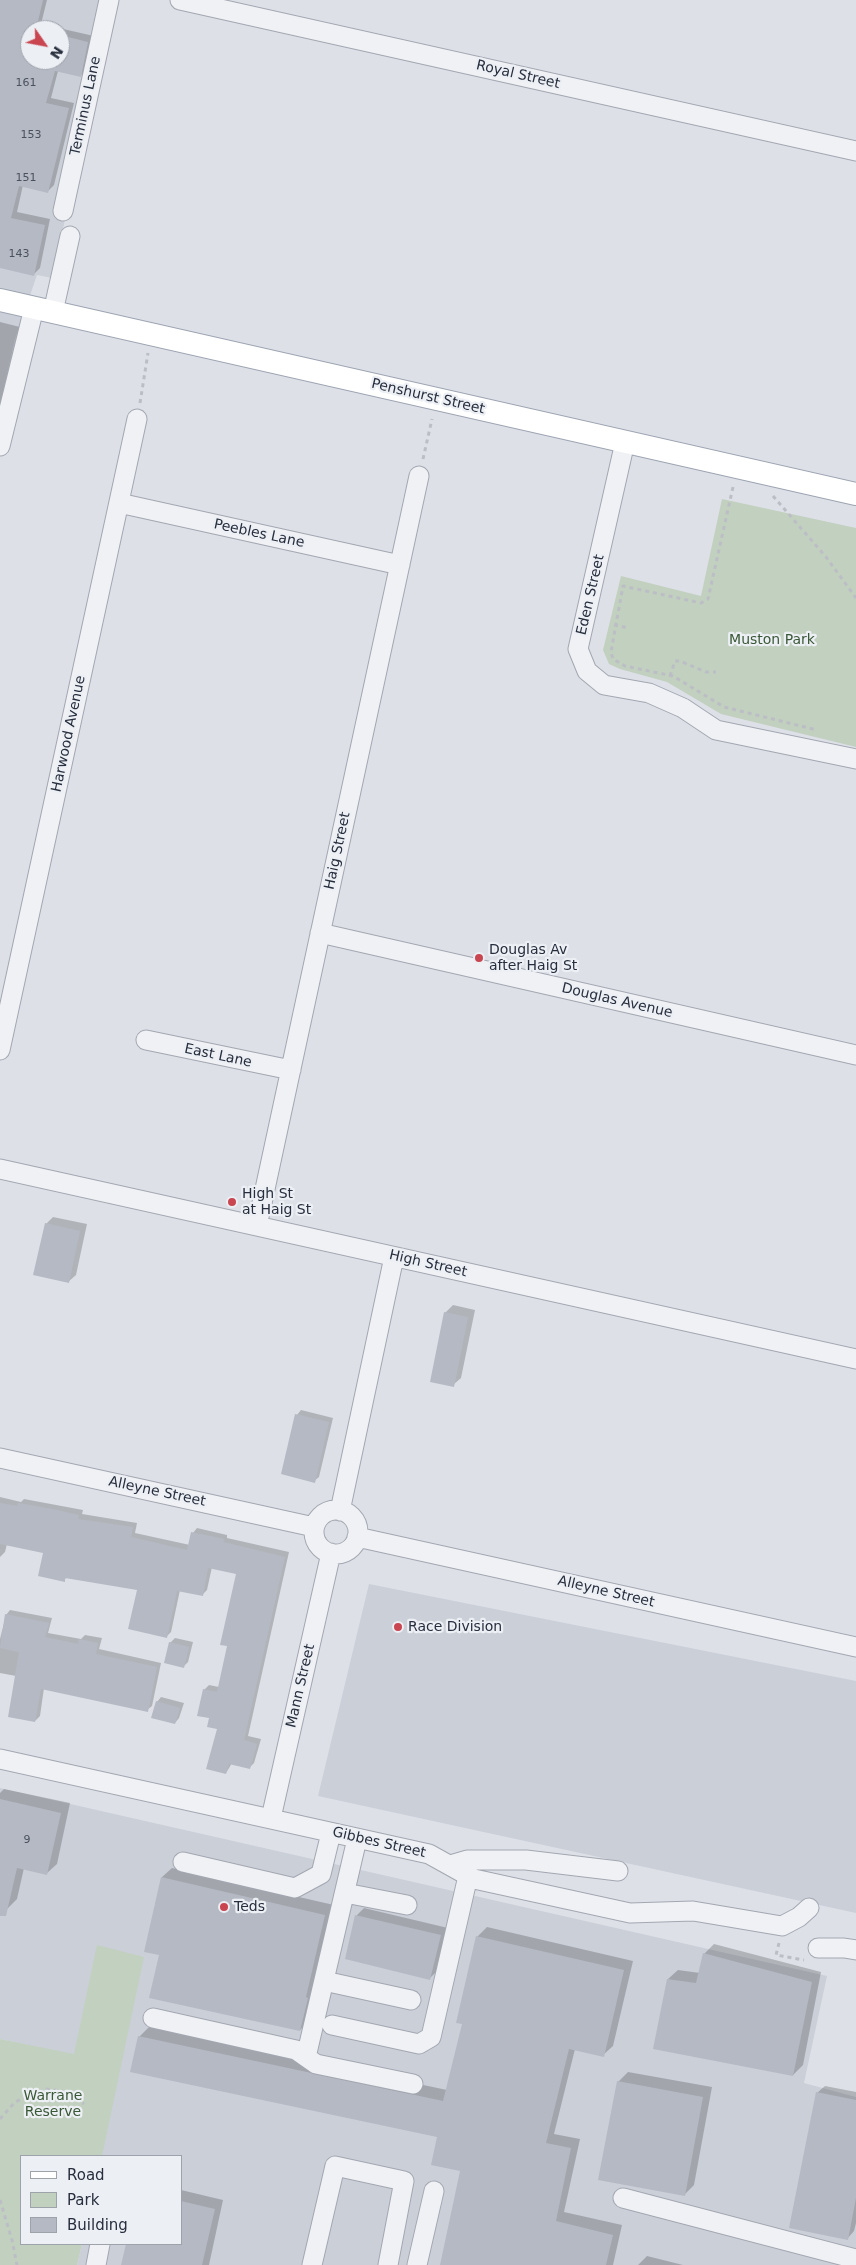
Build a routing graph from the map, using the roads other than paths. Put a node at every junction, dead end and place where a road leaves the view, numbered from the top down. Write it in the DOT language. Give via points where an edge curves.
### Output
graph roads {
  1 [pos="109,0"];
  2 [pos="180,0"];
  3 [pos="856,151"];
  4 [pos="63,211"];
  5 [pos="70,236"];
  6 [pos="0,300"];
  7 [pos="43,310"];
  8 [pos="137,419"];
  9 [pos="625,442"];
  10 [pos="0,446"];
  11 [pos="419,476"];
  12 [pos="856,494"];
  13 [pos="119,503"];
  14 [pos="400,565"];
  15 [pos="856,759"];
  16 [pos="320,933"];
  17 [pos="146,1040"];
  18 [pos="0,1050"];
  19 [pos="856,1055"];
  20 [pos="291,1070"];
  21 [pos="0,1169"];
  22 [pos="257,1226"];
  23 [pos="394,1257"];
  24 [pos="856,1359"];
  25 [pos="0,1458"];
  26 [pos="340,1511"];
  27 [pos="314,1527"];
  28 [pos="357,1536"];
  29 [pos="331,1554"];
  30 [pos="856,1647"];
  31 [pos="0,1759"];
  32 [pos="271,1818"];
  33 [pos="331,1833"];
  34 [pos="357,1839"];
  35 [pos="183,1862"];
  36 [pos="450,1866"];
  37 [pos="618,1871"];
  38 [pos="468,1876"];
  39 [pos="345,1893"];
  40 [pos="407,1905"];
  41 [pos="809,1908"];
  42 [pos="818,1948"];
  43 [pos="856,1950"];
  44 [pos="324,1981"];
  45 [pos="411,2000"];
  46 [pos="153,2018"];
  47 [pos="332,2025"];
  48 [pos="306,2057"];
  49 [pos="413,2084"];
  50 [pos="434,2190"];
  51 [pos="623,2198"];
  52 [pos="100,2245"];
  53 [pos="855,2254"];
  54 [pos="96,2265"];
  55 [pos="312,2265"];
  56 [pos="388,2265"];
  57 [pos="417,2265"];
  1 -- 4 [label="street, Terminus Lane"];
  2 -- 3 [label="street, Royal Street"];
  5 -- 7 [label="street"];
  6 -- 7 [label="main road, Penshurst Street"];
  7 -- 9 [label="main road, Penshurst Street"];
  7 -- 10 [label="street"];
  8 -- 13 [label="street, Harwood Avenue"];
  9 -- 12 [label="main road, Penshurst Street"];
  9 -- 15 [label="street, Eden Street" via="578,649 587,671 604,685 649,693 683,708 716,730"];
  11 -- 14 [label="street, Haig Street"];
  13 -- 14 [label="street, Peebles Lane"];
  13 -- 18 [label="street, Harwood Avenue"];
  14 -- 16 [label="street, Haig Street"];
  16 -- 19 [label="street, Douglas Avenue"];
  16 -- 20 [label="street, Haig Street"];
  17 -- 20 [label="street, East Lane"];
  20 -- 22 [label="street, Haig Street"];
  21 -- 22 [label="street, High Street"];
  22 -- 23 [label="street, High Street"];
  23 -- 24 [label="street, High Street"];
  23 -- 26 [label="street"];
  25 -- 27 [label="street, Alleyne Street"];
  26 -- 27 [label="street" via="321,1516"];
  26 -- 28 [label="street" via="352,1518"];
  27 -- 29 [label="street" via="319,1547"];
  28 -- 29 [label="street" via="350,1548"];
  28 -- 30 [label="street, Alleyne Street"];
  29 -- 32 [label="street, Mann Street"];
  31 -- 32 [label="street, Gibbes Street"];
  32 -- 33 [label="street, Gibbes Street"];
  33 -- 34 [label="street, Gibbes Street"];
  33 -- 35 [label="street" via="321,1874 295,1888"];
  34 -- 36 [label="street, Gibbes Street" via="428,1854"];
  34 -- 39 [label="street"];
  36 -- 37 [label="street" via="467,1860 526,1860"];
  36 -- 38 [label="street, Gibbes Street"];
  38 -- 41 [label="street, Gibbes Street" via="630,1913 693,1912 782,1926 799,1918"];
  38 -- 47 [label="street" via="431,2037 419,2044"];
  39 -- 40 [label="street"];
  39 -- 44 [label="street"];
  42 -- 43 [label="street"];
  44 -- 45 [label="street"];
  44 -- 48 [label="street"];
  46 -- 48 [label="street" via="296,2050"];
  48 -- 49 [label="street" via="316,2064"];
  50 -- 57 [label="street"];
  51 -- 53 [label="street"];
  52 -- 54 [label="street"];
  55 -- 56 [label="street" via="334,2166 404,2181"];
}
